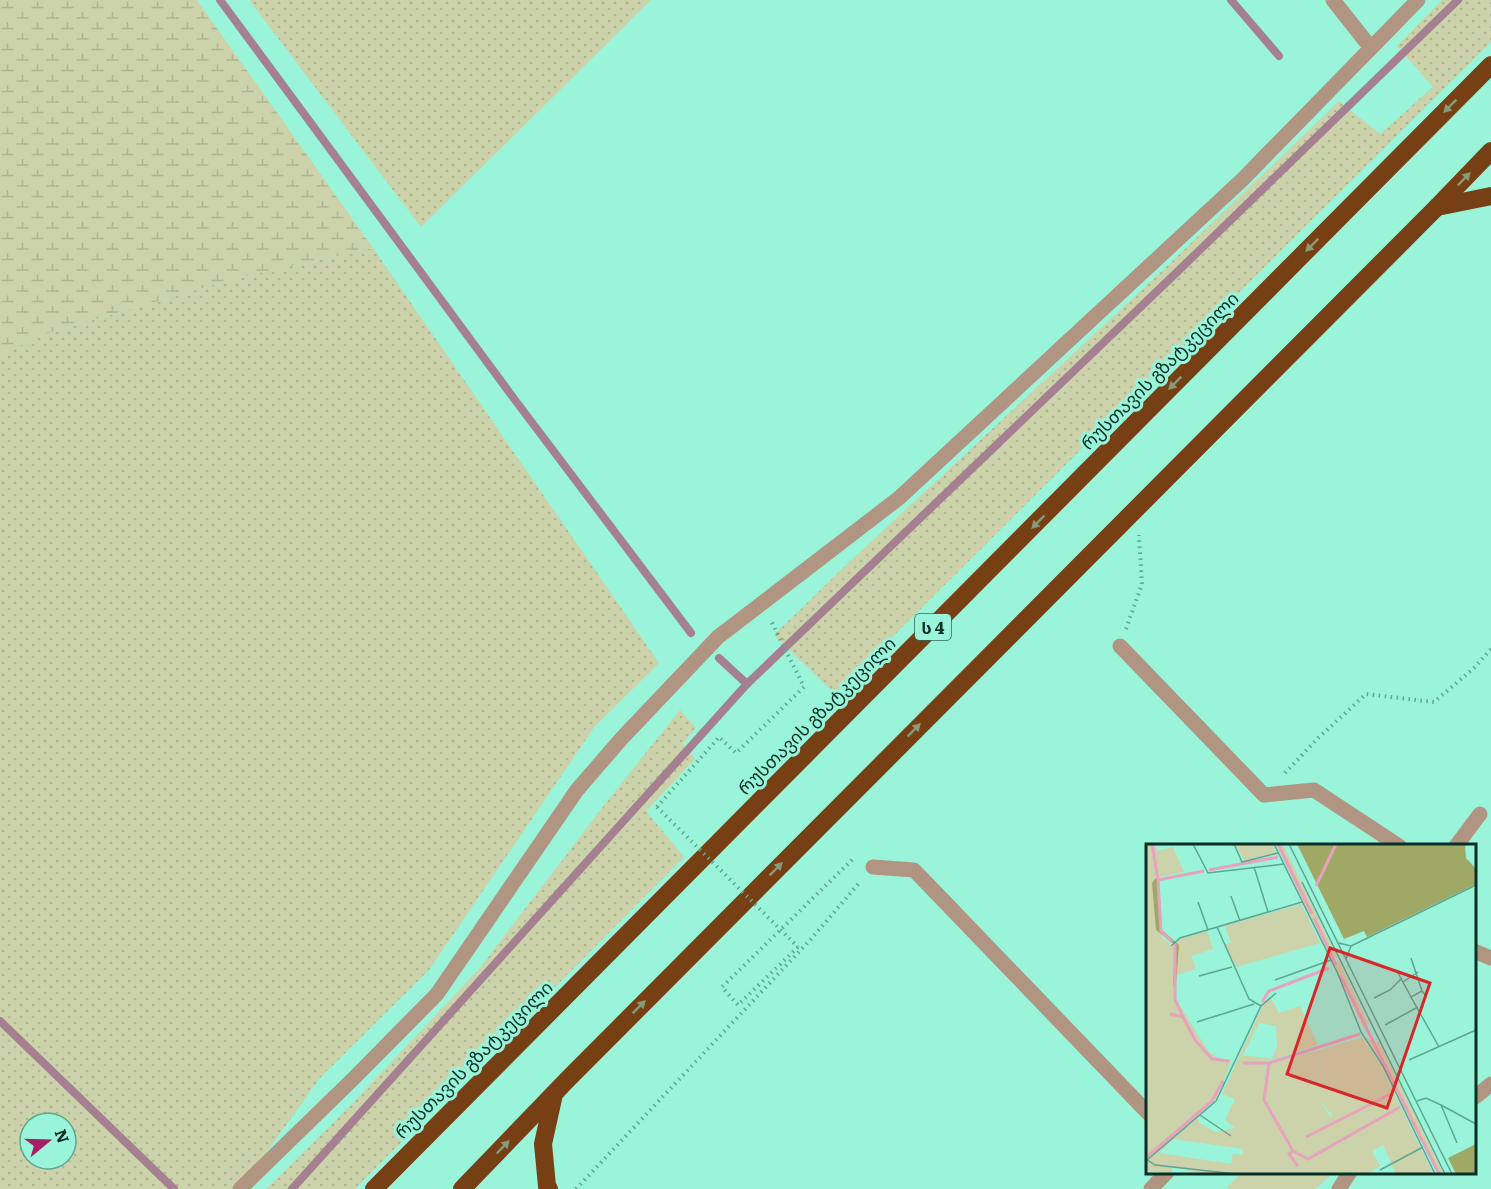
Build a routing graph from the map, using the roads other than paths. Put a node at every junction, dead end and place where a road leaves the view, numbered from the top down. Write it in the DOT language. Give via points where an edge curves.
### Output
graph roads {
  1 [pos="1333,0"];
  2 [pos="1418,0"];
  3 [pos="1371,48"];
  4 [pos="1491,65"];
  5 [pos="1491,152"];
  6 [pos="1491,196"];
  7 [pos="1437,207"];
  8 [pos="1120,646"];
  9 [pos="1480,814"];
  10 [pos="1396,844"];
  11 [pos="1458,844"];
  12 [pos="873,867"];
  13 [pos="1476,952"];
  14 [pos="1491,957"];
  15 [pos="1491,1084"];
  16 [pos="554,1092"];
  17 [pos="1476,1096"];
  18 [pos="1146,1111"];
  19 [pos="1166,1174"];
  20 [pos="1349,1174"];
  21 [pos="240,1189"];
  22 [pos="374,1189"];
  23 [pos="462,1189"];
  24 [pos="549,1189"];
  25 [pos="1151,1189"];
  26 [pos="1339,1189"];
  1 -- 3 [label="street"];
  2 -- 3 [label="street"];
  3 -- 21 [label="street" via="1242,180 899,498 718,636 577,790 437,994"];
  4 -- 22 [label="highway, რუსთავის გზატკეცილი / ს 4, one-way"];
  7 -- 5 [label="highway, one-way"];
  6 -- 7 [label="highway"];
  16 -- 7 [label="highway, one-way"];
  8 -- 10 [label="street" via="1264,795 1314,790"];
  9 -- 11 [label="street"];
  12 -- 18 [label="street" via="914,870"];
  13 -- 14 [label="street"];
  15 -- 17 [label="street"];
  23 -- 16 [label="highway, one-way"];
  16 -- 24 [label="highway" via="543,1144"];
  19 -- 25 [label="street"];
  20 -- 26 [label="street"];
}
